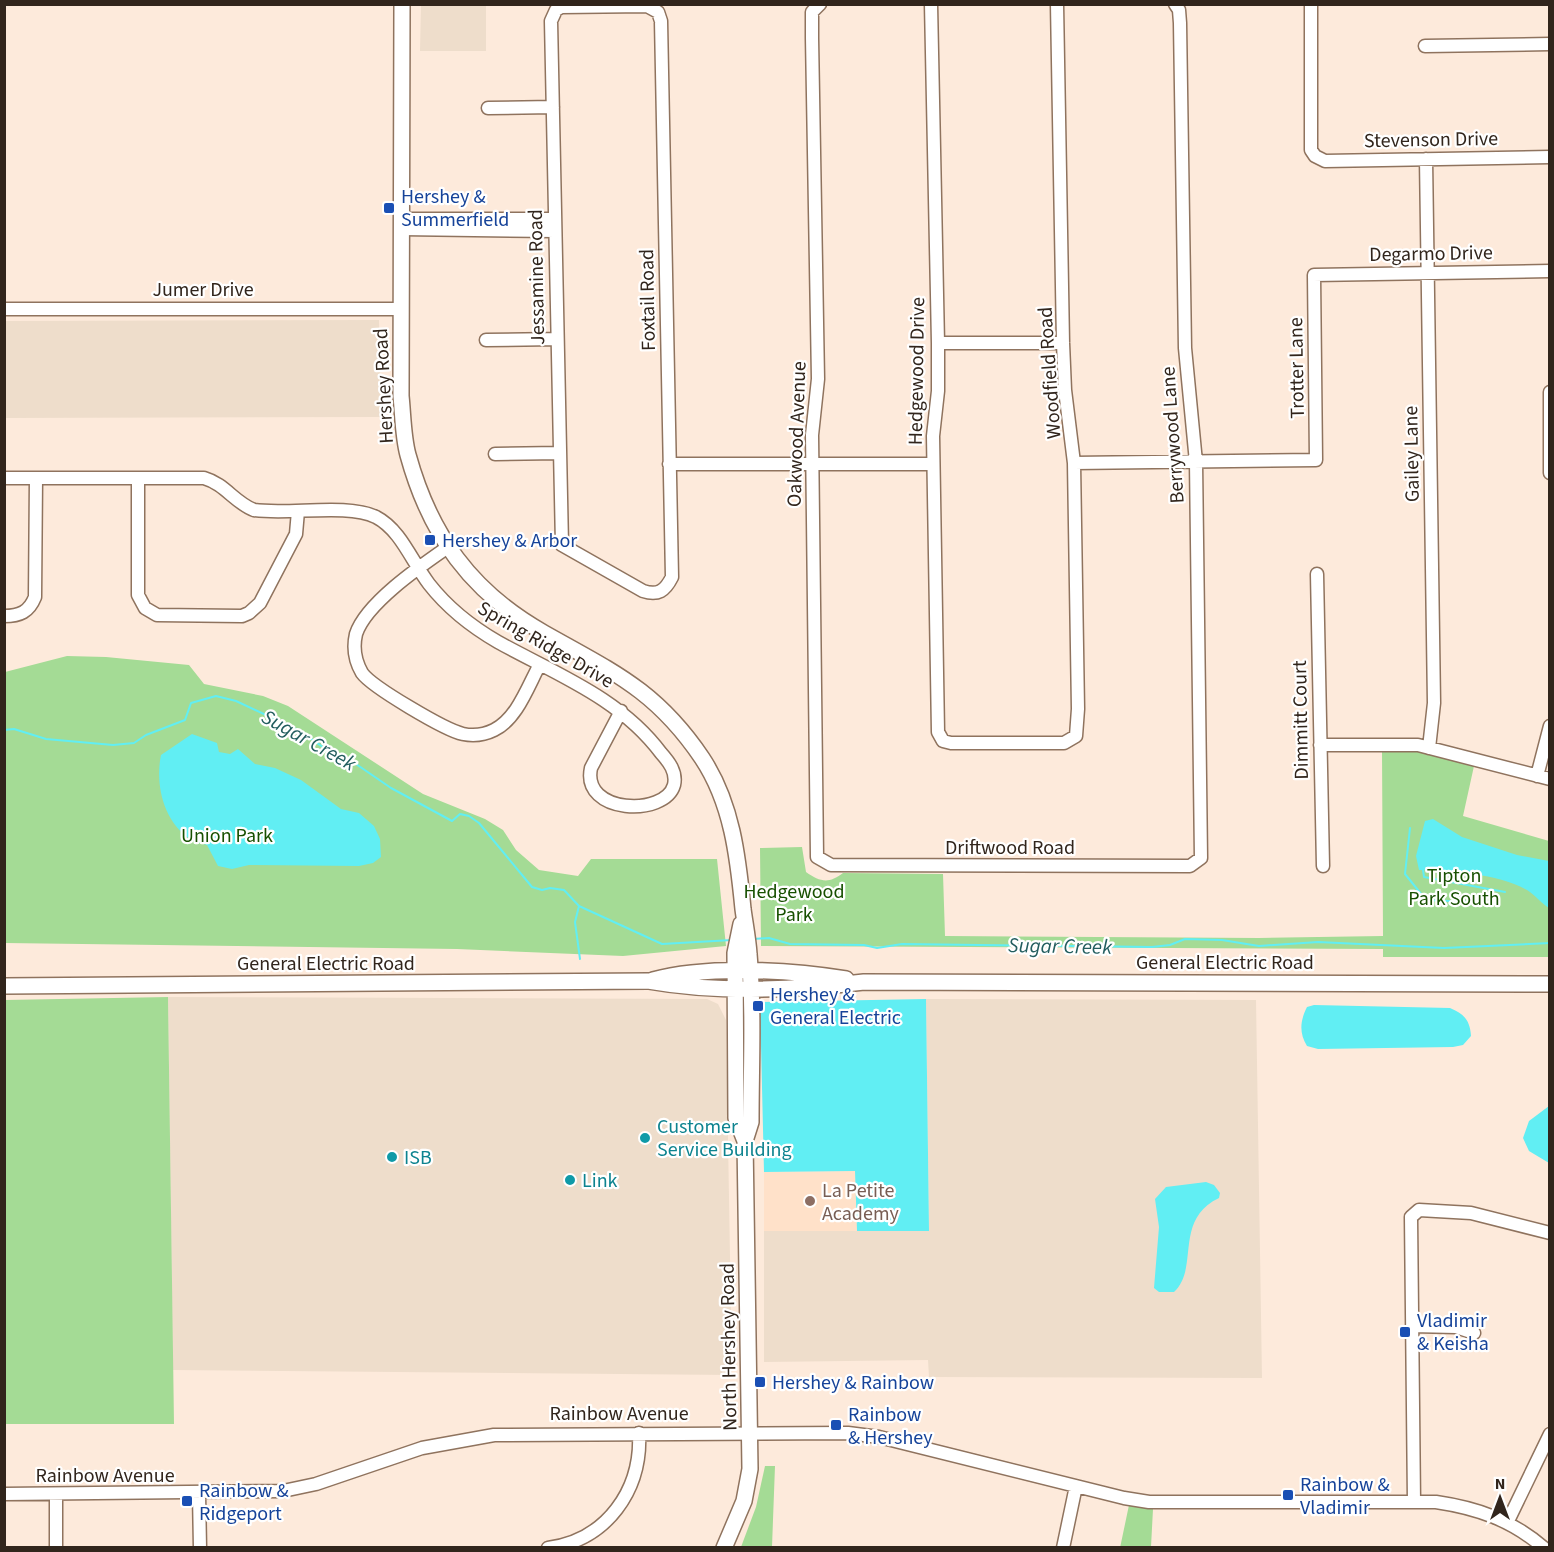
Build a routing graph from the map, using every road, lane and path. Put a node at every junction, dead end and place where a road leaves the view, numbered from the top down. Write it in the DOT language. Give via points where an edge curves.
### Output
graph roads {
  1 [pos="402,4"];
  2 [pos="931,4"];
  3 [pos="1057,4"];
  4 [pos="1311,4"];
  5 [pos="1175,5"];
  6 [pos="818,6"];
  7 [pos="658,12"];
  8 [pos="1550,45"];
  9 [pos="1425,46"];
  10 [pos="553,107"];
  11 [pos="488,108"];
  12 [pos="1550,157"];
  13 [pos="1426,159"];
  14 [pos="401,224"];
  15 [pos="555,225"];
  16 [pos="1550,271"];
  17 [pos="1428,272"];
  18 [pos="1314,275"];
  19 [pos="4,309"];
  20 [pos="401,309"];
  21 [pos="557,339"];
  22 [pos="486,340"];
  23 [pos="938,343"];
  24 [pos="1063,343"];
  25 [pos="1550,392"];
  26 [pos="559,453"];
  27 [pos="495,454"];
  28 [pos="1196,462"];
  29 [pos="1074,463"];
  30 [pos="669,464"];
  31 [pos="812,464"];
  32 [pos="933,464"];
  33 [pos="1550,473"];
  34 [pos="4,478"];
  35 [pos="36,478"];
  36 [pos="138,478"];
  37 [pos="298,511"];
  38 [pos="448,547"];
  39 [pos="418,568"];
  40 [pos="1317,574"];
  41 [pos="668,586"];
  42 [pos="4,616"];
  43 [pos="540,664"];
  44 [pos="621,711"];
  45 [pos="1550,726"];
  46 [pos="941,738"];
  47 [pos="1320,745"];
  48 [pos="1429,748"];
  49 [pos="1537,776"];
  50 [pos="1550,779"];
  51 [pos="822,862"];
  52 [pos="1198,862"];
  53 [pos="1323,866"];
  54 [pos="743,980"];
  55 [pos="1550,984"];
  56 [pos="4,986"];
  57 [pos="1550,1233"];
  58 [pos="1412,1326"];
  59 [pos="1474,1333"];
  60 [pos="639,1433"];
  61 [pos="751,1433"];
  62 [pos="1550,1434"];
  63 [pos="1076,1486"];
  64 [pos="4,1494"];
  65 [pos="56,1494"];
  66 [pos="199,1494"];
  67 [pos="1414,1502"];
  68 [pos="1508,1521"];
  69 [pos="56,1548"];
  70 [pos="200,1548"];
  71 [pos="548,1548"];
  72 [pos="724,1548"];
  73 [pos="1064,1548"];
  74 [pos="1544,1548"];
  1 -- 14 [label="main road, Hershey Road"];
  2 -- 23 [label="street, Hedgewood Drive"];
  3 -- 24 [label="street, Woodfield Road"];
  4 -- 13 [label="street, Stevenson Drive" via="1311,150 1315,156 1325,161"];
  5 -- 28 [label="street, Berrywood Lane" via="1180,23 1186,370"];
  6 -- 31 [label="street, Oakwood Avenue" via="812,12 818,379"];
  7 -- 10 [label="street, Jessamine Road" via="646,6 569,6 556,10 551,21"];
  7 -- 30 [label="street, Foxtail Road" via="662,21"];
  8 -- 9 [label="street"];
  10 -- 11 [label="street"];
  10 -- 15 [label="street, Jessamine Road"];
  12 -- 13 [label="street, Stevenson Drive"];
  13 -- 17 [label="street, Gailey Lane"];
  14 -- 15 [label="street"];
  14 -- 20 [label="main road, Hershey Road"];
  15 -- 21 [label="street, Jessamine Road"];
  16 -- 17 [label="street, Degarmo Drive"];
  17 -- 18 [label="street, Degarmo Drive"];
  17 -- 48 [label="street, Gailey Lane" via="1434,703"];
  18 -- 28 [label="street, Trotter Lane" via="1316,460"];
  19 -- 20 [label="street, Jumer Drive"];
  20 -- 38 [label="main road, Hershey Road" via="401,396 407,453 426,506"];
  21 -- 22 [label="street"];
  21 -- 26 [label="street, Jessamine Road"];
  23 -- 24 [label="street"];
  23 -- 32 [label="street, Hedgewood Drive"];
  24 -- 29 [label="street, Woodfield Road"];
  25 -- 33 [label="street"];
  26 -- 27 [label="street"];
  26 -- 41 [label="street, Jessamine Road" via="562,545 643,591 653,594"];
  28 -- 29 [label="street"];
  28 -- 52 [label="street, Berrywood Lane" via="1202,844"];
  29 -- 46 [label="street, Woodfield Road" via="1078,709 1075,738 1064,743 951,743"];
  30 -- 31 [label="street"];
  30 -- 41 [label="street, Foxtail Road" via="672,577"];
  31 -- 32 [label="street"];
  31 -- 51 [label="street, Oakwood Avenue" via="817,857"];
  32 -- 46 [label="street, Hedgewood Drive" via="937,714"];
  34 -- 35 [label="street, Spring Ridge Drive"];
  35 -- 36 [label="street, Spring Ridge Drive"];
  35 -- 42 [label="street" via="35,597 22,614"];
  36 -- 37 [label="street, Spring Ridge Drive" via="204,478 221,485 241,504 254,510"];
  36 -- 37 [label="street" via="138,595 144,608 157,615 242,616 255,609 296,534"];
  37 -- 39 [label="street, Spring Ridge Drive" via="357,512 376,517 393,530"];
  38 -- 39 [label="street"];
  38 -- 54 [label="main road, Hershey Road" via="466,573 504,608 634,684 667,713 703,759 727,808 738,854 744,913"];
  39 -- 43 [label="street, Spring Ridge Drive" via="462,617 496,641"];
  39 -- 43 [label="street" via="359,626 355,656 369,681 455,732 482,734 508,719"];
  40 -- 47 [label="street, Dimmitt Court"];
  43 -- 44 [label="street, Spring Ridge Drive"];
  44 -- 44 [label="street, Spring Ridge Drive" via="591,768 590,783 597,796 612,803 658,803 673,787 674,771 655,744"];
  45 -- 49 [label="street"];
  47 -- 48 [label="street" via="1405,743"];
  47 -- 53 [label="street, Dimmitt Court"];
  48 -- 49 [label="street"];
  49 -- 50 [label="street"];
  51 -- 52 [label="street, Driftwood Road" via="1044,867 1190,866"];
  54 -- 55 [label="main road, General Electric Road" via="819,987 864,982"];
  54 -- 56 [label="main road, General Electric Road" via="681,972 648,981"];
  54 -- 61 [label="main road, North Hershey Road" via="751,1122 745,1141"];
  57 -- 58 [label="street" via="1471,1212 1425,1210 1414,1214"];
  58 -- 59 [label="street" via="1456,1326"];
  58 -- 67 [label="street"];
  60 -- 61 [label="street, Rainbow Avenue"];
  60 -- 66 [label="street, Rainbow Avenue" via="534,1433 464,1439 283,1491"];
  60 -- 71 [label="street" via="637,1467 620,1507 594,1531"];
  61 -- 63 [label="street, Rainbow Avenue" via="862,1434"];
  61 -- 72 [label="main road, North Hershey Road" via="744,1501"];
  62 -- 68 [label="street"];
  63 -- 67 [label="street, Rainbow Avenue" via="1149,1502"];
  63 -- 73 [label="street"];
  64 -- 65 [label="street, Rainbow Avenue"];
  65 -- 66 [label="street, Rainbow Avenue"];
  65 -- 69 [label="street"];
  66 -- 70 [label="street"];
  67 -- 68 [label="street, Rainbow Avenue" via="1467,1506"];
  68 -- 74 [label="street, Rainbow Avenue"];
}
